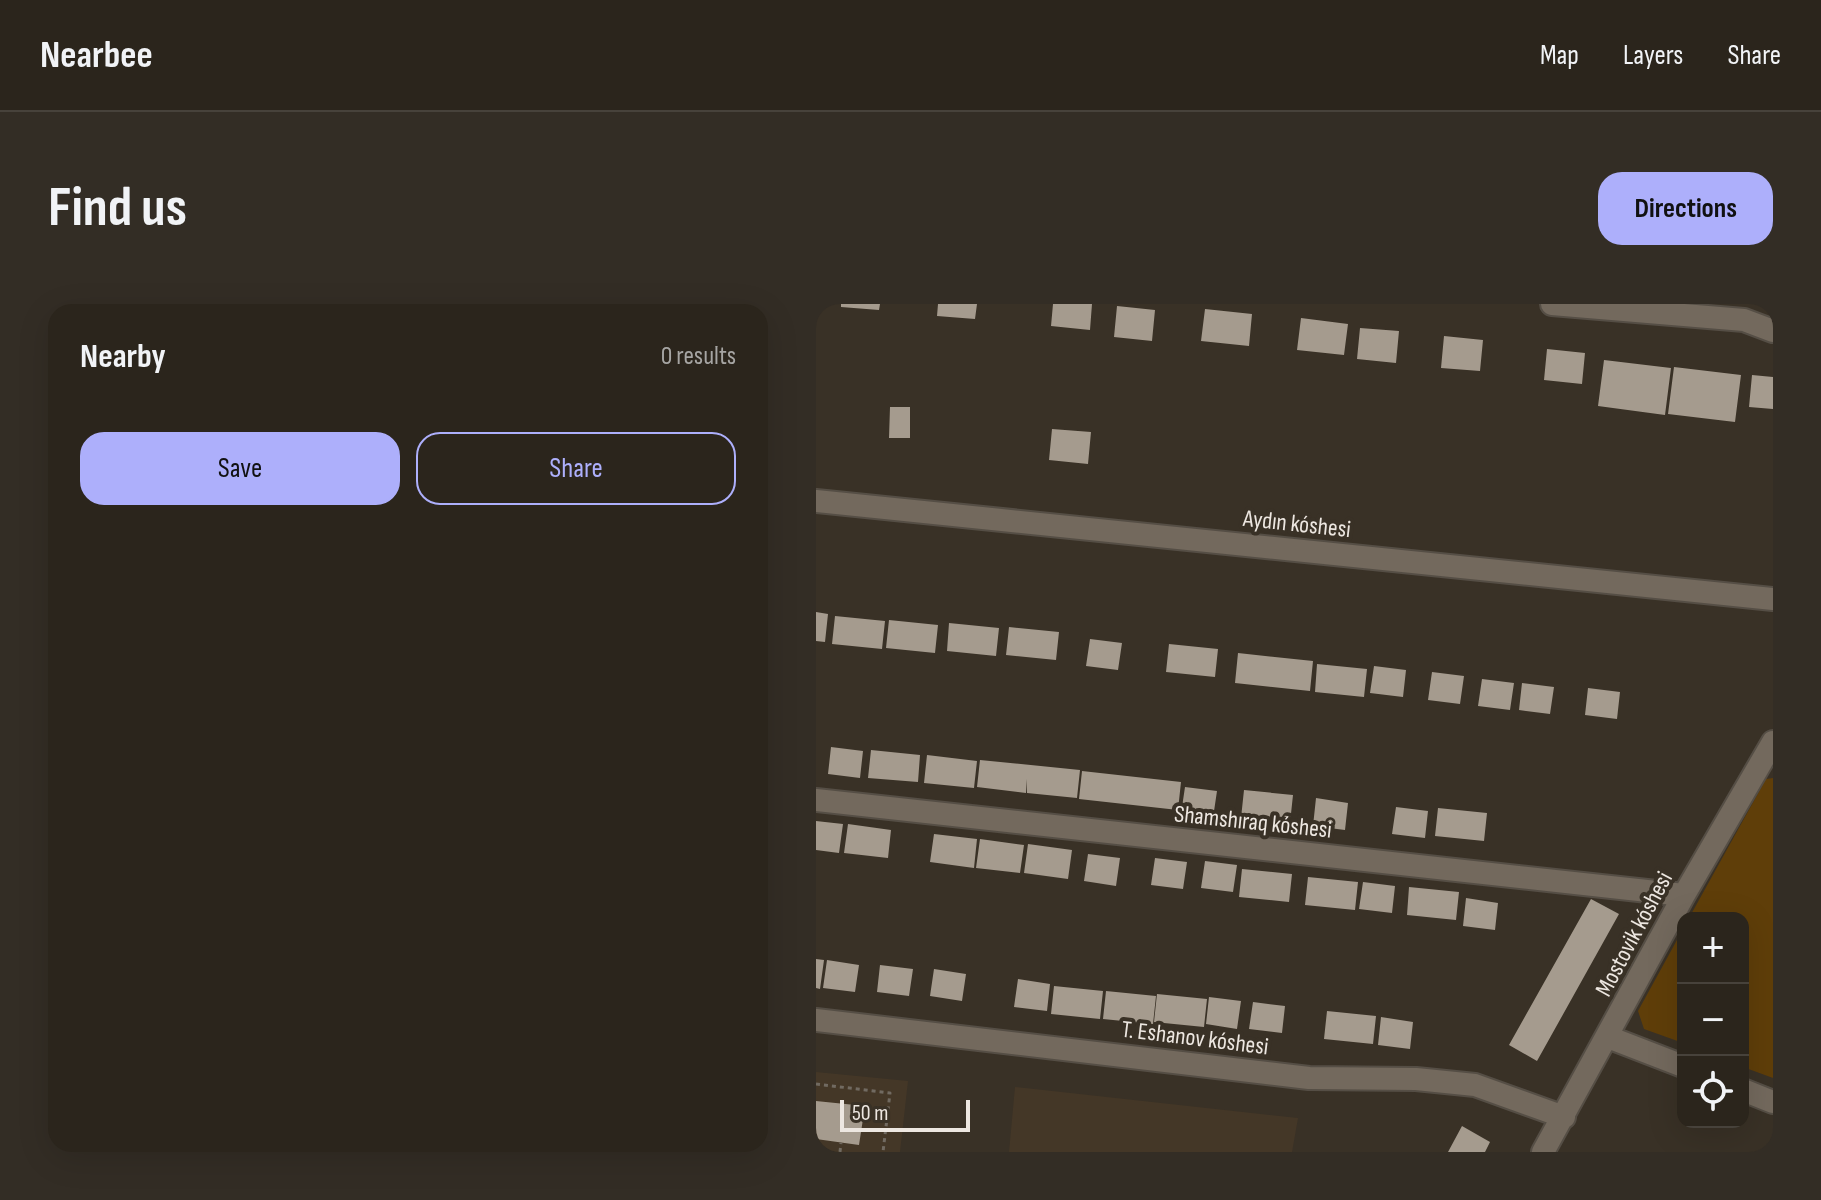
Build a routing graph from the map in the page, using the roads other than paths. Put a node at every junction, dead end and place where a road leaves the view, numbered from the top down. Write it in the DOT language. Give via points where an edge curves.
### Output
graph roads {
  1 [pos="1552,304"];
  2 [pos="1773,331"];
  3 [pos="816,501"];
  4 [pos="1773,599"];
  5 [pos="1773,742"];
  6 [pos="816,800"];
  7 [pos="1684,895"];
  8 [pos="816,1020"];
  9 [pos="1608,1037"];
  10 [pos="1677,1064"];
  11 [pos="1749,1092"];
  12 [pos="1773,1102"];
  13 [pos="1564,1117"];
  14 [pos="1543,1152"];
  1 -- 2 [label="street" via="1744,320"];
  3 -- 4 [label="street, Aydın kóshesi"];
  5 -- 7 [label="street, Mostovik kóshesi"];
  6 -- 7 [label="street, Shamshıraq kóshesi"];
  7 -- 9 [label="street, Mostovik kóshesi"];
  8 -- 13 [label="street, T. Eshanov kóshesi" via="1309,1078 1475,1085"];
  9 -- 10 [label="street"];
  9 -- 13 [label="street, Mostovik kóshesi"];
  11 -- 12 [label="street"];
  13 -- 14 [label="street, Mostovik kóshesi"];
}
